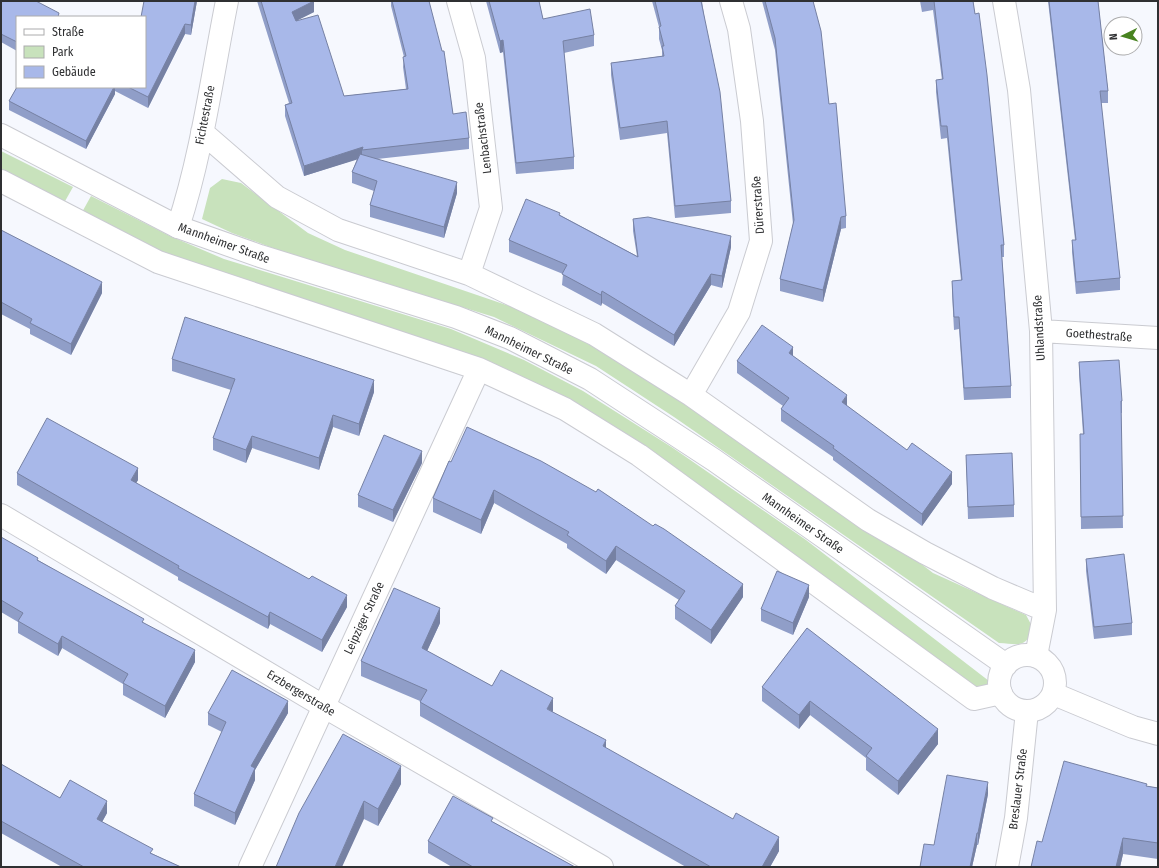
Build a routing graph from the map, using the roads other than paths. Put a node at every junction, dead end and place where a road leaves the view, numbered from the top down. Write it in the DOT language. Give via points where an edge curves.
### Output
graph roads {
  1 [pos="227,1"];
  2 [pos="458,1"];
  3 [pos="732,1"];
  4 [pos="1004,1"];
  5 [pos="202,132"];
  6 [pos="1,134"];
  7 [pos="1,182"];
  8 [pos="178,227"];
  9 [pos="469,274"];
  10 [pos="1041,331"];
  11 [pos="1158,338"];
  12 [pos="479,369"];
  13 [pos="691,395"];
  14 [pos="1,515"];
  15 [pos="1045,610"];
  16 [pos="1036,656"];
  17 [pos="1006,665"];
  18 [pos="1001,693"];
  19 [pos="1054,694"];
  20 [pos="323,706"];
  21 [pos="1027,712"];
  22 [pos="1158,734"];
  23 [pos="250,867"];
  24 [pos="602,867"];
  25 [pos="1007,867"];
  1 -- 5 [label="street, Fichtestraße"];
  2 -- 9 [label="street, Lenbachstraße" via="474,58 491,208"];
  3 -- 13 [label="street, Dürerstraße" via="739,29 752,121 761,241 739,312"];
  4 -- 10 [label="street, Uhlandstraße" via="1019,90"];
  5 -- 8 [label="street, Fichtestraße"];
  5 -- 9 [label="street" via="277,197 338,230"];
  6 -- 8 [label="street, Mannheimer Straße"];
  7 -- 12 [label="street" via="158,262"];
  8 -- 17 [label="street, Mannheimer Straße" via="260,256 456,317 510,338 590,379 714,460"];
  9 -- 13 [label="street" via="594,334"];
  10 -- 11 [label="street, Goethestraße"];
  10 -- 15 [label="street, Uhlandstraße"];
  12 -- 18 [label="street" via="565,409 639,455 974,699"];
  12 -- 20 [label="street, Leipziger Straße"];
  13 -- 15 [label="street" via="881,527 925,554 993,588"];
  14 -- 20 [label="street, Erzbergerstraße"];
  15 -- 16 [label="street, Uhlandstraße"];
  16 -- 17 [label="street" via="1018,657"];
  16 -- 19 [label="street" via="1045,661 1053,672"];
  17 -- 18 [label="street" via="999,682"];
  18 -- 21 [label="street" via="1012,707"];
  19 -- 21 [label="street" via="1042,707"];
  19 -- 22 [label="street" via="1134,727"];
  20 -- 23 [label="street, Leipziger Straße"];
  20 -- 24 [label="street, Erzbergerstraße"];
  21 -- 25 [label="street, Breslauer Straße" via="1016,818"];
}
